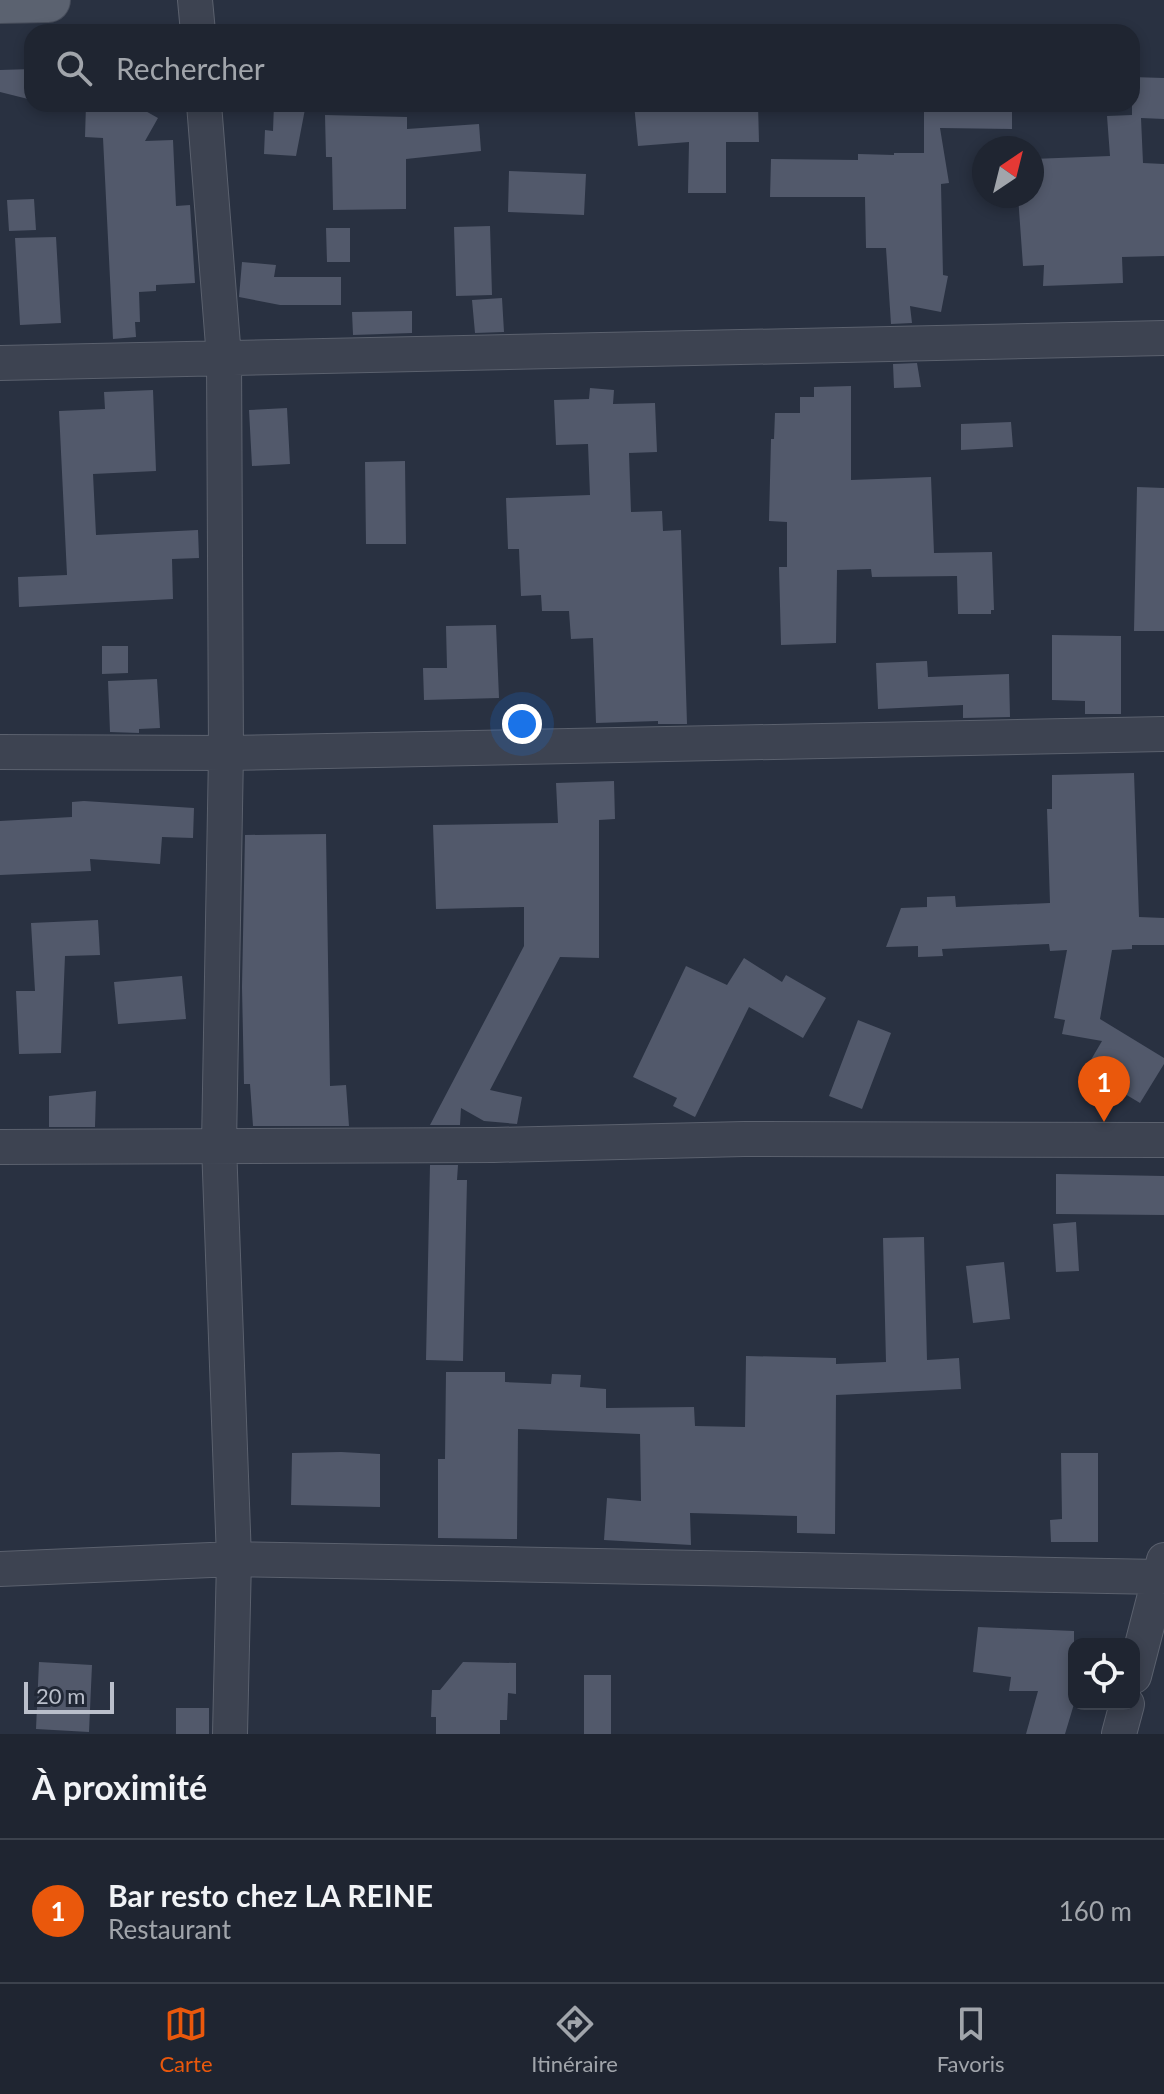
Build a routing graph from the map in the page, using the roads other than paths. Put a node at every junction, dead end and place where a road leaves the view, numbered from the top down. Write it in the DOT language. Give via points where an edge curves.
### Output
graph roads {
  1 [pos="48,0"];
  2 [pos="195,0"];
  3 [pos="0,1"];
  4 [pos="197,24"];
  5 [pos="205,112"];
  6 [pos="1164,338"];
  7 [pos="224,358"];
  8 [pos="0,363"];
  9 [pos="1164,734"];
  10 [pos="0,752"];
  11 [pos="226,753"];
  12 [pos="1164,1140"];
  13 [pos="219,1145"];
  14 [pos="0,1147"];
  15 [pos="234,1559"];
  16 [pos="0,1569"];
  17 [pos="1162,1569"];
  18 [pos="1140,1653"];
  19 [pos="1125,1710"];
  20 [pos="230,1734"];
  21 [pos="1119,1734"];
  1 -- 3 [label="main road"];
  2 -- 4 [label="street"];
  5 -- 7 [label="street"];
  6 -- 7 [label="street"];
  7 -- 8 [label="street"];
  7 -- 11 [label="street"];
  9 -- 11 [label="street"];
  10 -- 11 [label="street"];
  11 -- 13 [label="street"];
  12 -- 13 [label="street"];
  13 -- 14 [label="street"];
  13 -- 15 [label="street"];
  15 -- 16 [label="street"];
  15 -- 17 [label="street"];
  15 -- 20 [label="street"];
  17 -- 18 [label="street"];
  19 -- 21 [label="street"];
}
